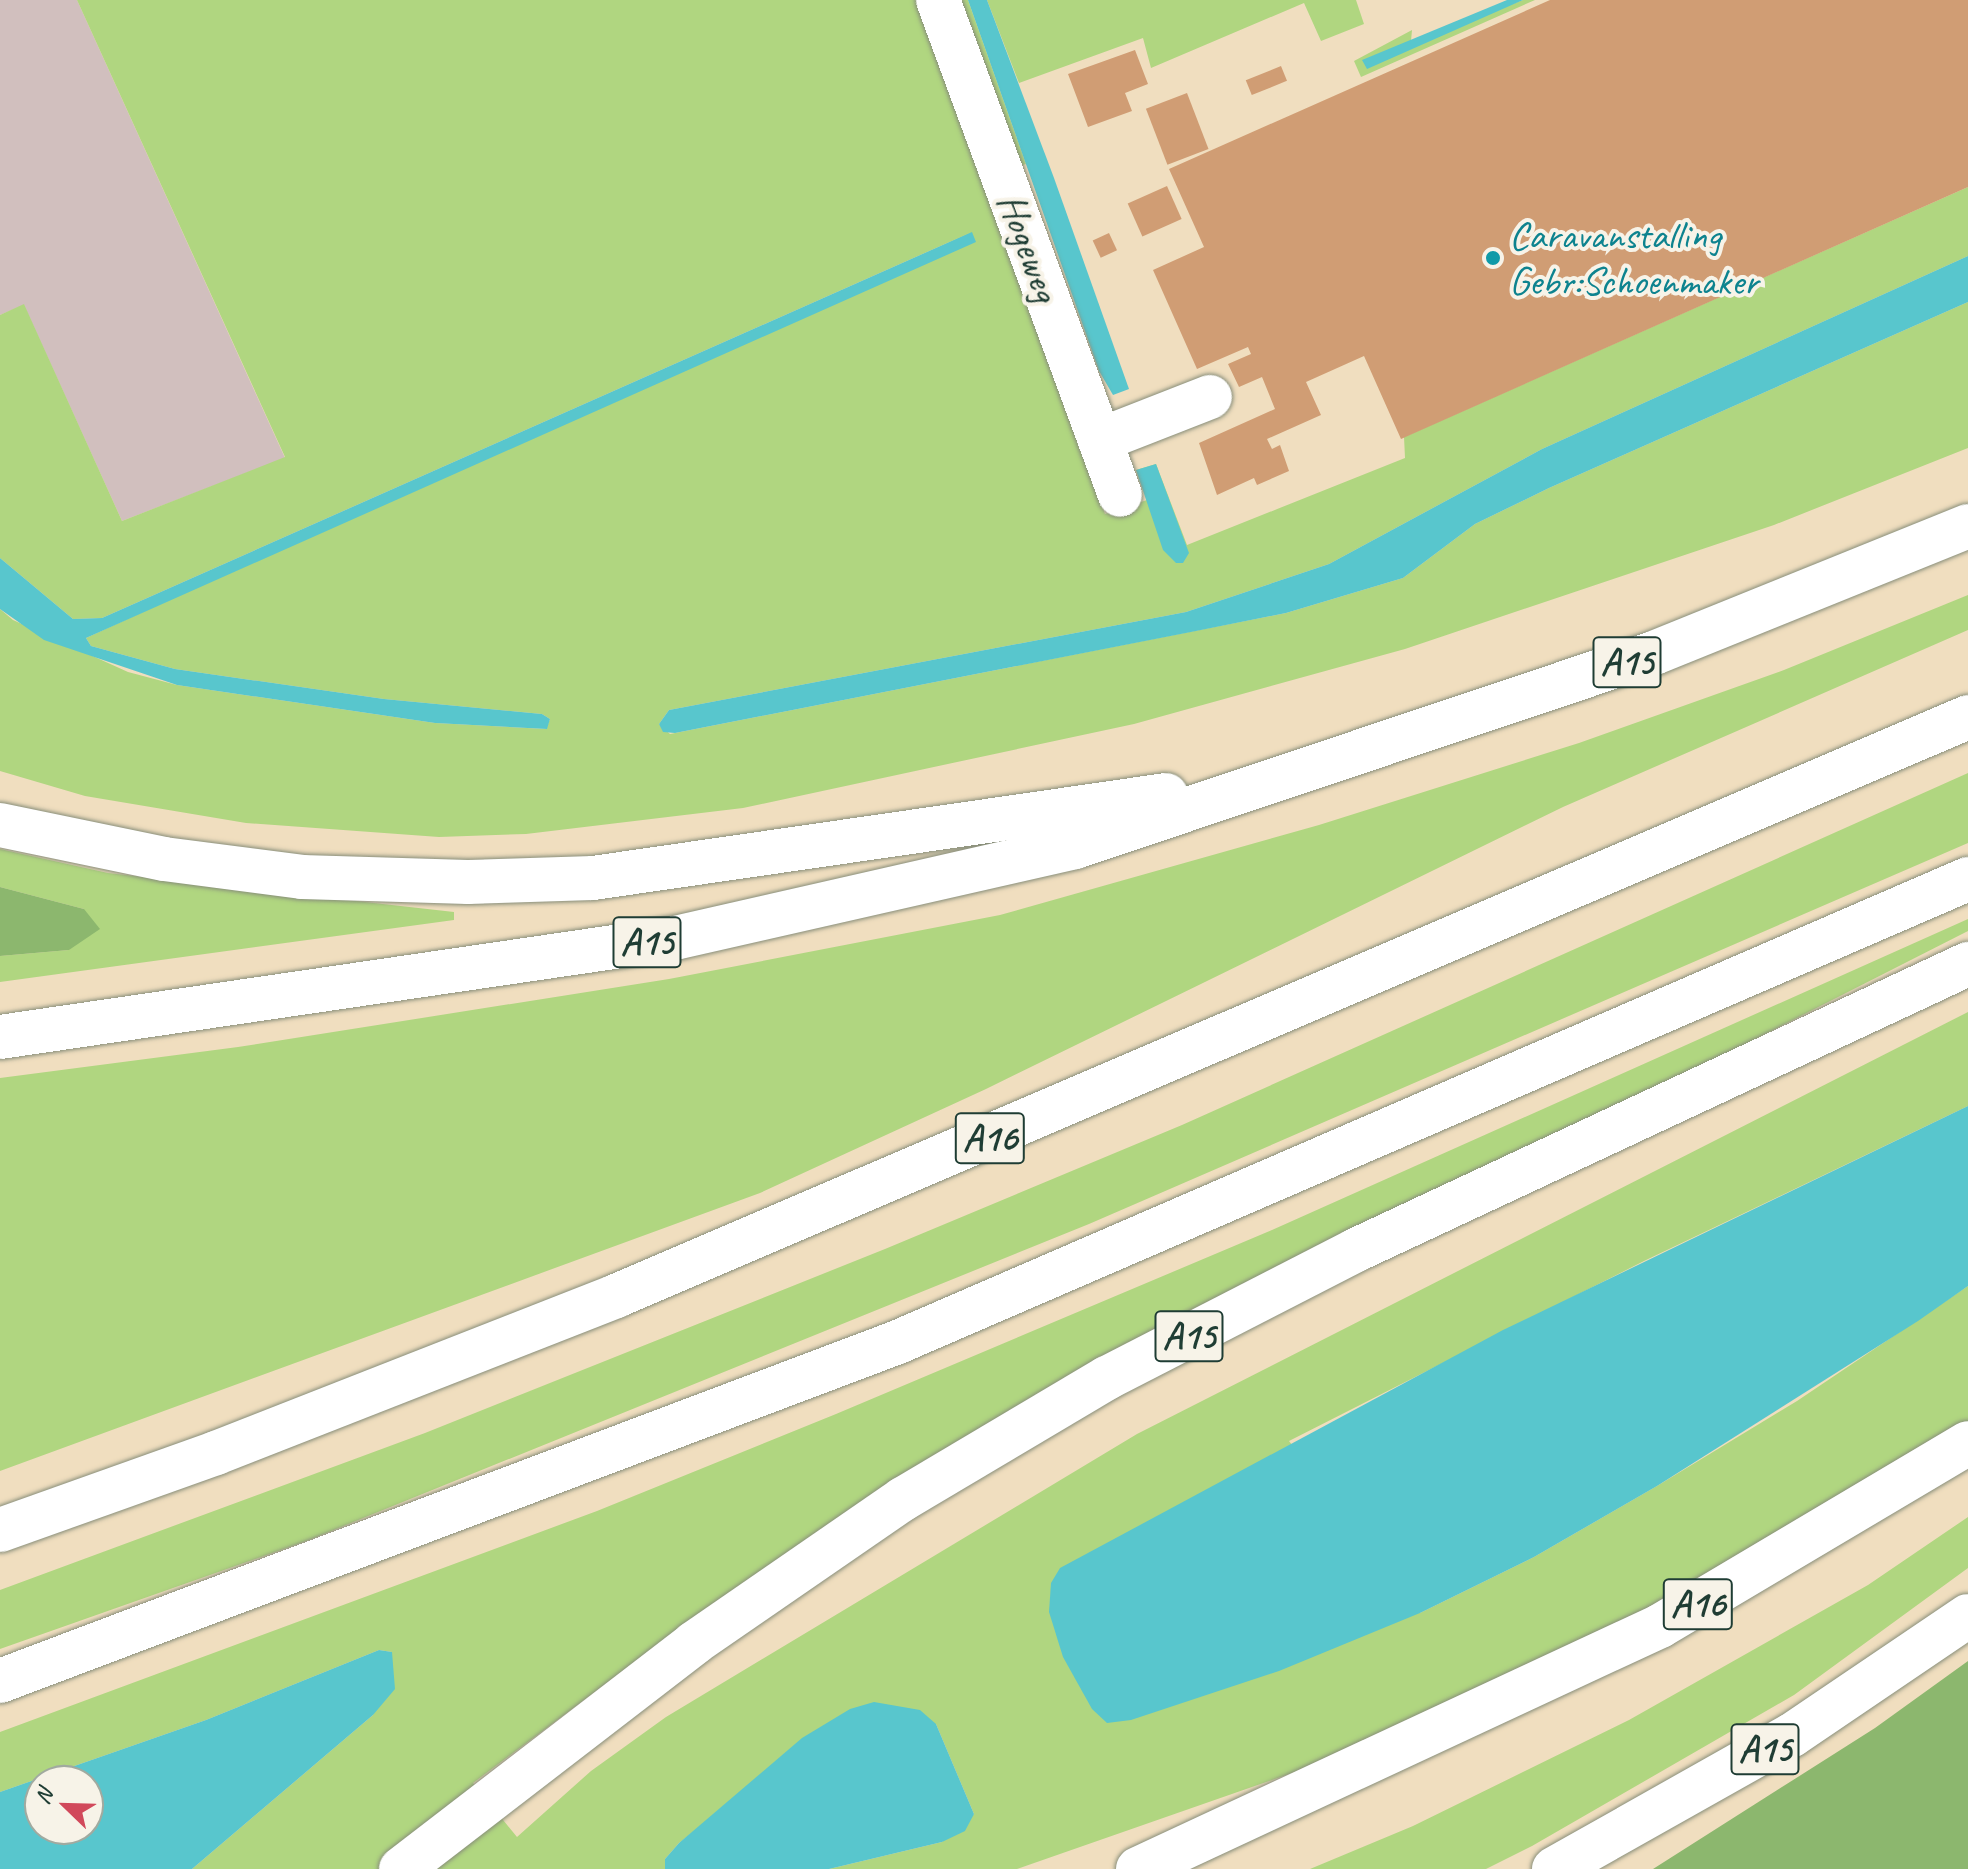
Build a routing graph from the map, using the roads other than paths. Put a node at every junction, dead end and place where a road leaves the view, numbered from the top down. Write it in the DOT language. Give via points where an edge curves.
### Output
graph roads {
  1 [pos="938,0"];
  2 [pos="1210,397"];
  3 [pos="1100,440"];
  4 [pos="1120,495"];
  5 [pos="1968,526"];
  6 [pos="1968,717"];
  7 [pos="1279,779"];
  8 [pos="0,825"];
  9 [pos="1968,879"];
  10 [pos="1968,964"];
  11 [pos="0,1037"];
  12 [pos="1968,1443"];
  13 [pos="0,1530"];
  14 [pos="1968,1616"];
  15 [pos="0,1681"];
  16 [pos="401,1869"];
  17 [pos="1138,1869"];
  18 [pos="1554,1869"];
  1 -- 3 [label="main road, Hogeweg"];
  2 -- 3 [label="main road"];
  3 -- 4 [label="main road, Hogeweg"];
  5 -- 7 [label="main road, A15" via="1654,653"];
  6 -- 13 [label="main road, A16" via="616,1296 216,1453"];
  7 -- 8 [label="main road, A15" via="593,878 468,882 302,877 149,857"];
  7 -- 11 [label="main road, A15" via="1075,847 675,938"];
  9 -- 15 [label="main road" via="898,1342"];
  10 -- 16 [label="main road, A15" via="1356,1250 1107,1378 903,1499 694,1643 469,1811"];
  12 -- 17 [label="main road, A16" via="1660,1626"];
  14 -- 18 [label="main road, A15" via="1792,1735"];
}
